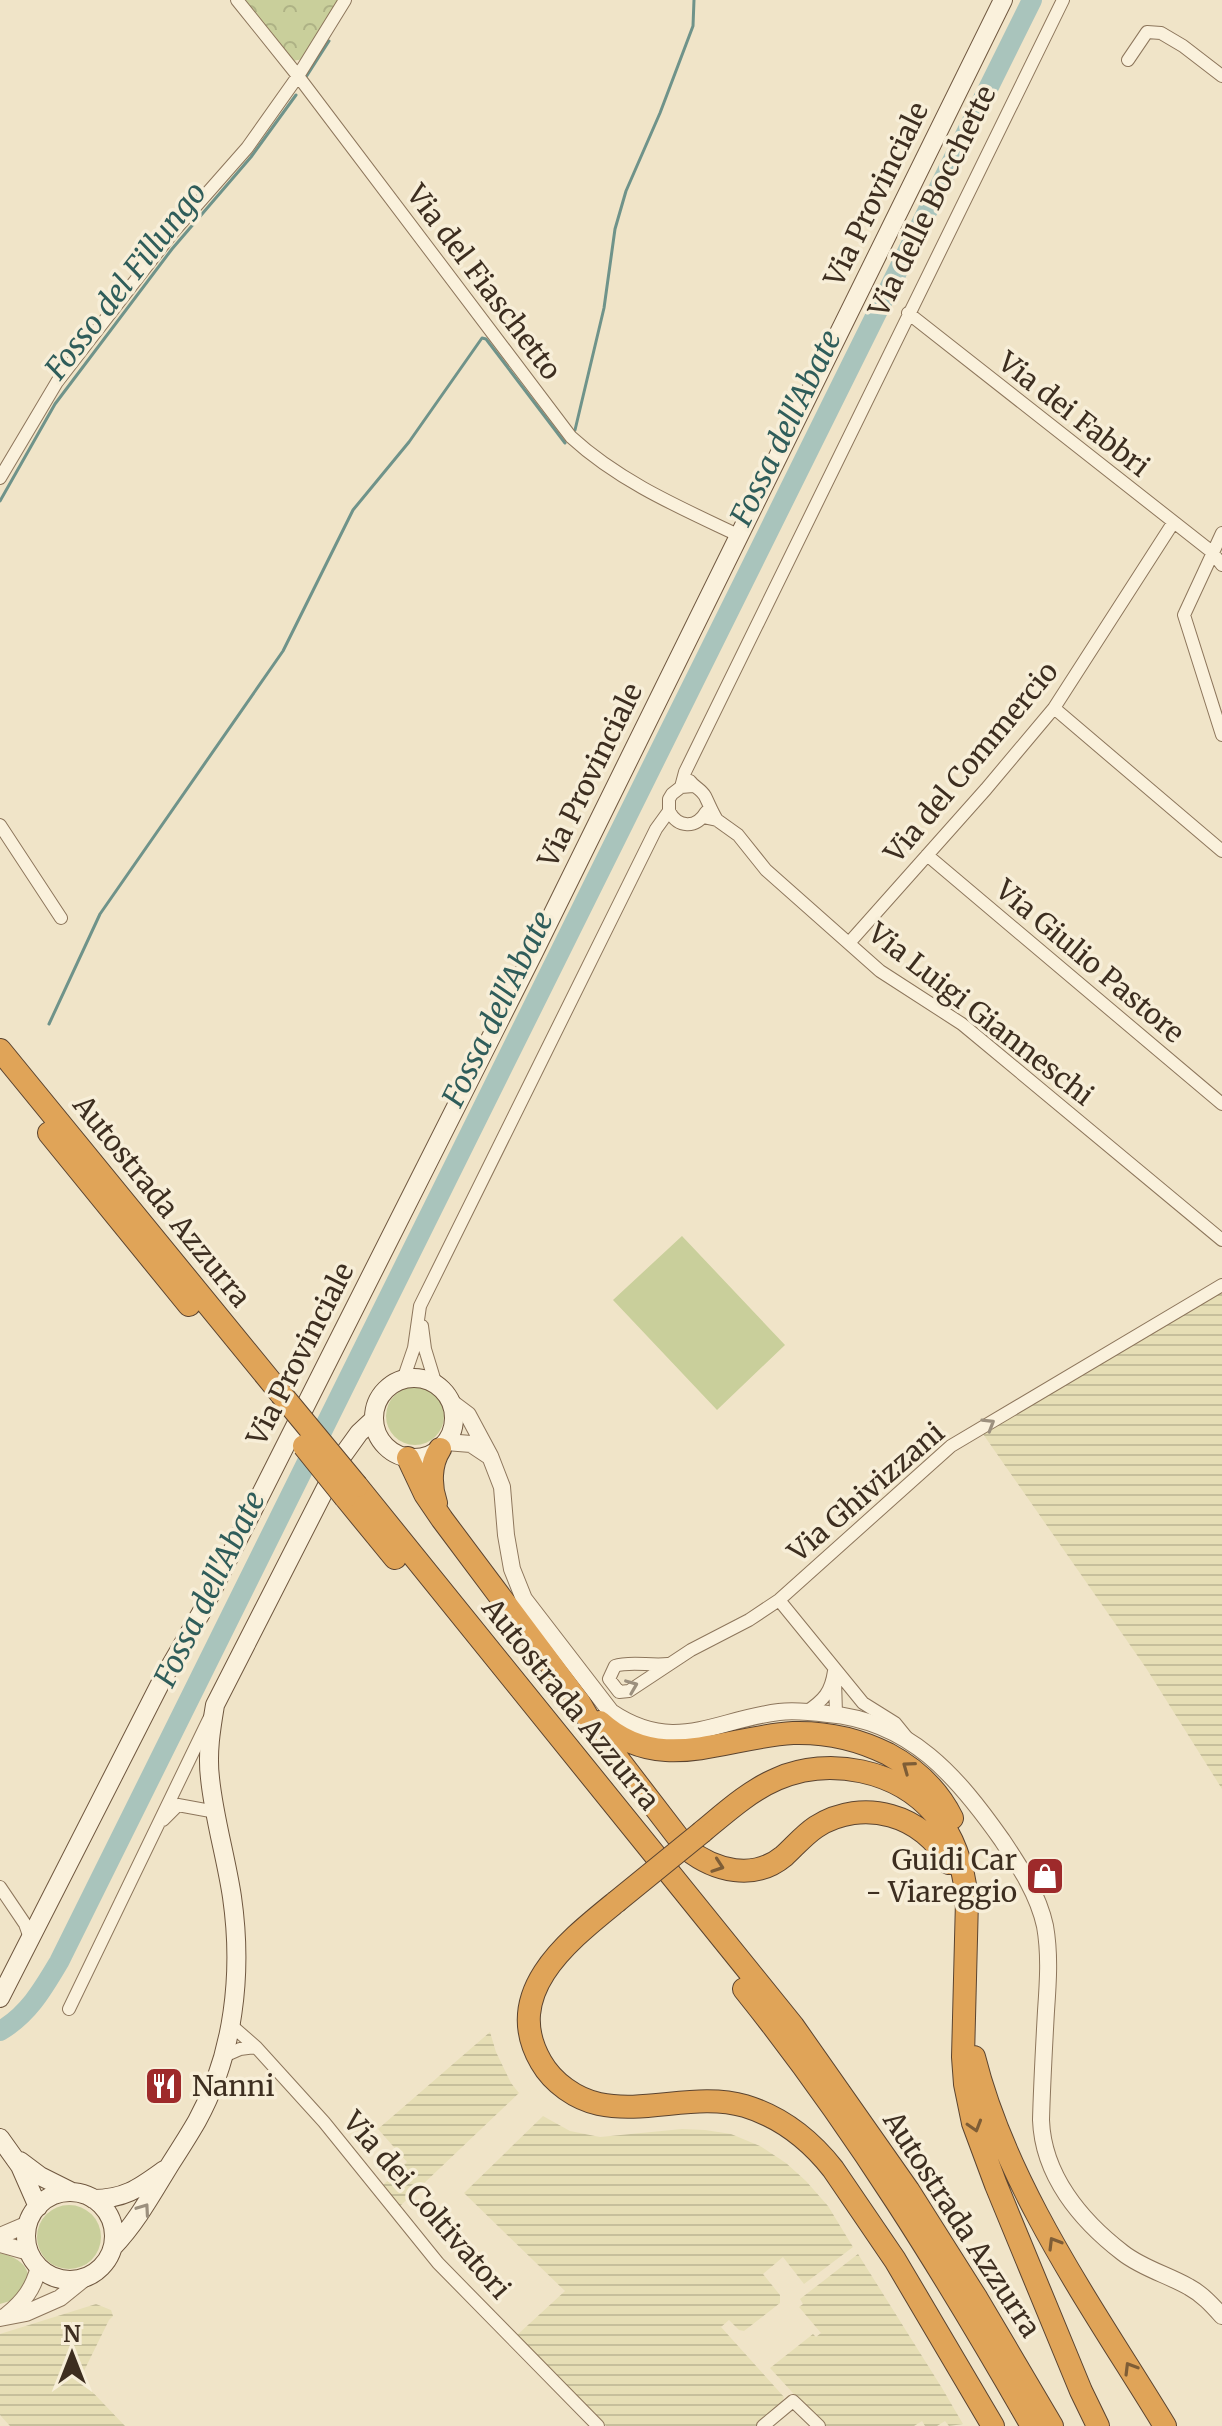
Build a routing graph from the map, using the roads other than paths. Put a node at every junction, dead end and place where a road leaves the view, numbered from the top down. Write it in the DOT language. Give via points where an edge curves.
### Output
graph roads {
  1 [pos="237,0"];
  2 [pos="345,0"];
  3 [pos="1003,0"];
  4 [pos="1063,0"];
  5 [pos="1128,60"];
  6 [pos="298,76"];
  7 [pos="1222,76"];
  8 [pos="908,313"];
  9 [pos="0,478"];
  10 [pos="1173,523"];
  11 [pos="1222,533"];
  12 [pos="740,536"];
  13 [pos="1212,552"];
  14 [pos="1222,565"];
  15 [pos="1054,708"];
  16 [pos="1222,735"];
  17 [pos="687,786"];
  18 [pos="705,811"];
  19 [pos="672,816"];
  20 [pos="0,825"];
  21 [pos="1220,846"];
  22 [pos="927,855"];
  23 [pos="61,918"];
  24 [pos="849,943"];
  25 [pos="0,1050"];
  26 [pos="0,1074"];
  27 [pos="1222,1104"];
  28 [pos="1222,1240"];
  29 [pos="1222,1285"];
  30 [pos="420,1306"];
  31 [pos="403,1380"];
  32 [pos="436,1385"];
  33 [pos="277,1401"];
  34 [pos="452,1403"];
  35 [pos="374,1419"];
  36 [pos="443,1446"];
  37 [pos="398,1453"];
  38 [pos="490,1456"];
  39 [pos="341,1458"];
  40 [pos="442,1519"];
  41 [pos="779,1600"];
  42 [pos="668,1664"];
  43 [pos="836,1672"];
  44 [pos="579,1702"];
  45 [pos="215,1705"];
  46 [pos="806,1712"];
  47 [pos="843,1715"];
  48 [pos="908,1739"];
  49 [pos="216,1812"];
  50 [pos="155,1828"];
  51 [pos="0,1887"];
  52 [pos="967,1900"];
  53 [pos="30,1938"];
  54 [pos="0,1998"];
  55 [pos="69,2009"];
  56 [pos="965,2021"];
  57 [pos="232,2026"];
  58 [pos="256,2047"];
  59 [pos="224,2056"];
  60 [pos="0,2138"];
  61 [pos="14,2157"];
  62 [pos="169,2166"];
  63 [pos="72,2192"];
  64 [pos="93,2199"];
  65 [pos="38,2207"];
  66 [pos="28,2224"];
  67 [pos="0,2236"];
  68 [pos="0,2244"];
  69 [pos="113,2247"];
  70 [pos="34,2260"];
  71 [pos="86,2277"];
  72 [pos="1222,2316"];
  73 [pos="3,2317"];
  74 [pos="1045,2421"];
  75 [pos="598,2426"];
  76 [pos="763,2426"];
  77 [pos="819,2426"];
  78 [pos="993,2426"];
  79 [pos="1098,2426"];
  80 [pos="1165,2426"];
  1 -- 6 [label="street, Via del Fiaschetto"];
  2 -- 6 [label="street"];
  3 -- 12 [label="main road, Via Provinciale"];
  4 -- 8 [label="street, Via delle Bocchette"];
  5 -- 7 [label="street" via="1147,32 1161,33"];
  6 -- 9 [label="street" via="247,148 173,232 57,382"];
  6 -- 12 [label="street, Via del Fiaschetto" via="571,437 595,459"];
  8 -- 10 [label="street, Via dei Fabbri"];
  8 -- 17 [label="street, Via delle Bocchette" via="685,772"];
  10 -- 13 [label="street, Via dei Fabbri"];
  10 -- 15 [label="street, Via del Commercio"];
  11 -- 13 [label="street"];
  12 -- 53 [label="main road, Via Provinciale" via="287,1444"];
  13 -- 14 [label="street, Via dei Fabbri"];
  13 -- 16 [label="street" via="1184,615"];
  15 -- 21 [label="street"];
  15 -- 22 [label="street, Via del Commercio"];
  17 -- 18 [label="street" via="703,793"];
  17 -- 19 [label="street, Via delle Bocchette" via="669,799"];
  18 -- 19 [label="street" via="693,824 680,824"];
  18 -- 24 [label="street, Via Luigi Gianneschi" via="738,835 766,870"];
  19 -- 30 [label="street, Via delle Bocchette" via="656,829"];
  20 -- 23 [label="street"];
  22 -- 24 [label="street, Via del Commercio"];
  22 -- 27 [label="street, Via Giulio Pastore"];
  24 -- 28 [label="street, Via Luigi Gianneschi" via="880,971 962,1024"];
  25 -- 33 [label="highway, Autostrada Azzurra"];
  26 -- 33 [label="highway, Autostrada Azzurra"];
  41 -- 29 [label="street, Via Ghivizzani, one-way" via="951,1446"];
  30 -- 31 [label="street"];
  30 -- 32 [label="street"];
  31 -- 32 [label="main road"];
  31 -- 35 [label="main road" via="379,1399"];
  32 -- 34 [label="main road"];
  33 -- 74 [label="highway, Autostrada Azzurra, bridge" via="813,2078"];
  34 -- 36 [label="main road" via="453,1430"];
  34 -- 38 [label="street" via="468,1415"];
  35 -- 37 [label="main road" via="376,1430"];
  35 -- 39 [label="main road"];
  36 -- 37 [label="main road" via="430,1455"];
  36 -- 38 [label="street" via="471,1444"];
  36 -- 40 [label="highway" via="433,1459 432,1491"];
  37 -- 39 [label="main road" via="357,1448"];
  37 -- 40 [label="highway"];
  38 -- 46 [label="street" via="502,1487 512,1569 524,1599 611,1712 648,1731 671,1734 779,1712"];
  39 -- 45 [label="main road"];
  40 -- 44 [label="highway"];
  41 -- 42 [label="street, Via Ghivizzani"];
  41 -- 43 [label="street"];
  43 -- 46 [label="street" via="825,1698"];
  43 -- 47 [label="street" via="852,1701"];
  43 -- 48 [label="street" via="863,1703 895,1723"];
  52 -- 44 [label="highway, one-way" via="967,1857 944,1804 916,1772 875,1748 805,1733 657,1751 622,1739"];
  44 -- 52 [label="highway, one-way" via="687,1849 713,1866 739,1871 764,1867 827,1821 877,1813 905,1820 933,1839"];
  45 -- 49 [label="main road" via="209,1777"];
  45 -- 50 [label="street"];
  46 -- 47 [label="street"];
  47 -- 48 [label="street"];
  48 -- 72 [label="street" via="970,1797 1026,1877 1038,1904 1048,1952 1041,2137 1055,2178 1078,2210 1124,2254 1189,2287"];
  49 -- 50 [label="street" via="178,1805"];
  49 -- 57 [label="main road" via="236,1944"];
  50 -- 55 [label="street"];
  51 -- 53 [label="street"];
  52 -- 56 [label="highway"];
  52 -- 78 [label="highway, bridge" via="956,1850 940,1820 914,1794 852,1769 813,1769 776,1779 702,1832 559,1952 536,1986 530,2025 547,2071 573,2093 599,2104 729,2103 765,2114 797,2133 824,2157 895,2260"];
  53 -- 54 [label="main road, Via Provinciale"];
  56 -- 79 [label="highway, one-way" via="964,2070 973,2123"];
  80 -- 56 [label="highway, one-way" via="1027,2195 984,2095"];
  57 -- 58 [label="street, Via dei Coltivatori"];
  57 -- 59 [label="main road"];
  58 -- 59 [label="street"];
  58 -- 75 [label="street, Via dei Coltivatori" via="438,2263"];
  59 -- 62 [label="main road" via="198,2121"];
  60 -- 61 [label="main road"];
  61 -- 63 [label="main road"];
  61 -- 65 [label="main road"];
  62 -- 64 [label="main road" via="132,2192"];
  69 -- 62 [label="main road, one-way" via="156,2192"];
  63 -- 64 [label="main road"];
  63 -- 65 [label="main road" via="48,2198"];
  64 -- 69 [label="main road" via="109,2215"];
  65 -- 66 [label="main road"];
  66 -- 67 [label="street"];
  66 -- 70 [label="main road" via="27,2243"];
  68 -- 70 [label="street"];
  69 -- 71 [label="main road" via="103,2266"];
  70 -- 71 [label="main road" via="61,2279"];
  70 -- 73 [label="street" via="34,2285"];
  71 -- 73 [label="street" via="60,2298"];
  76 -- 77 [label="street" via="793,2401"];
}
